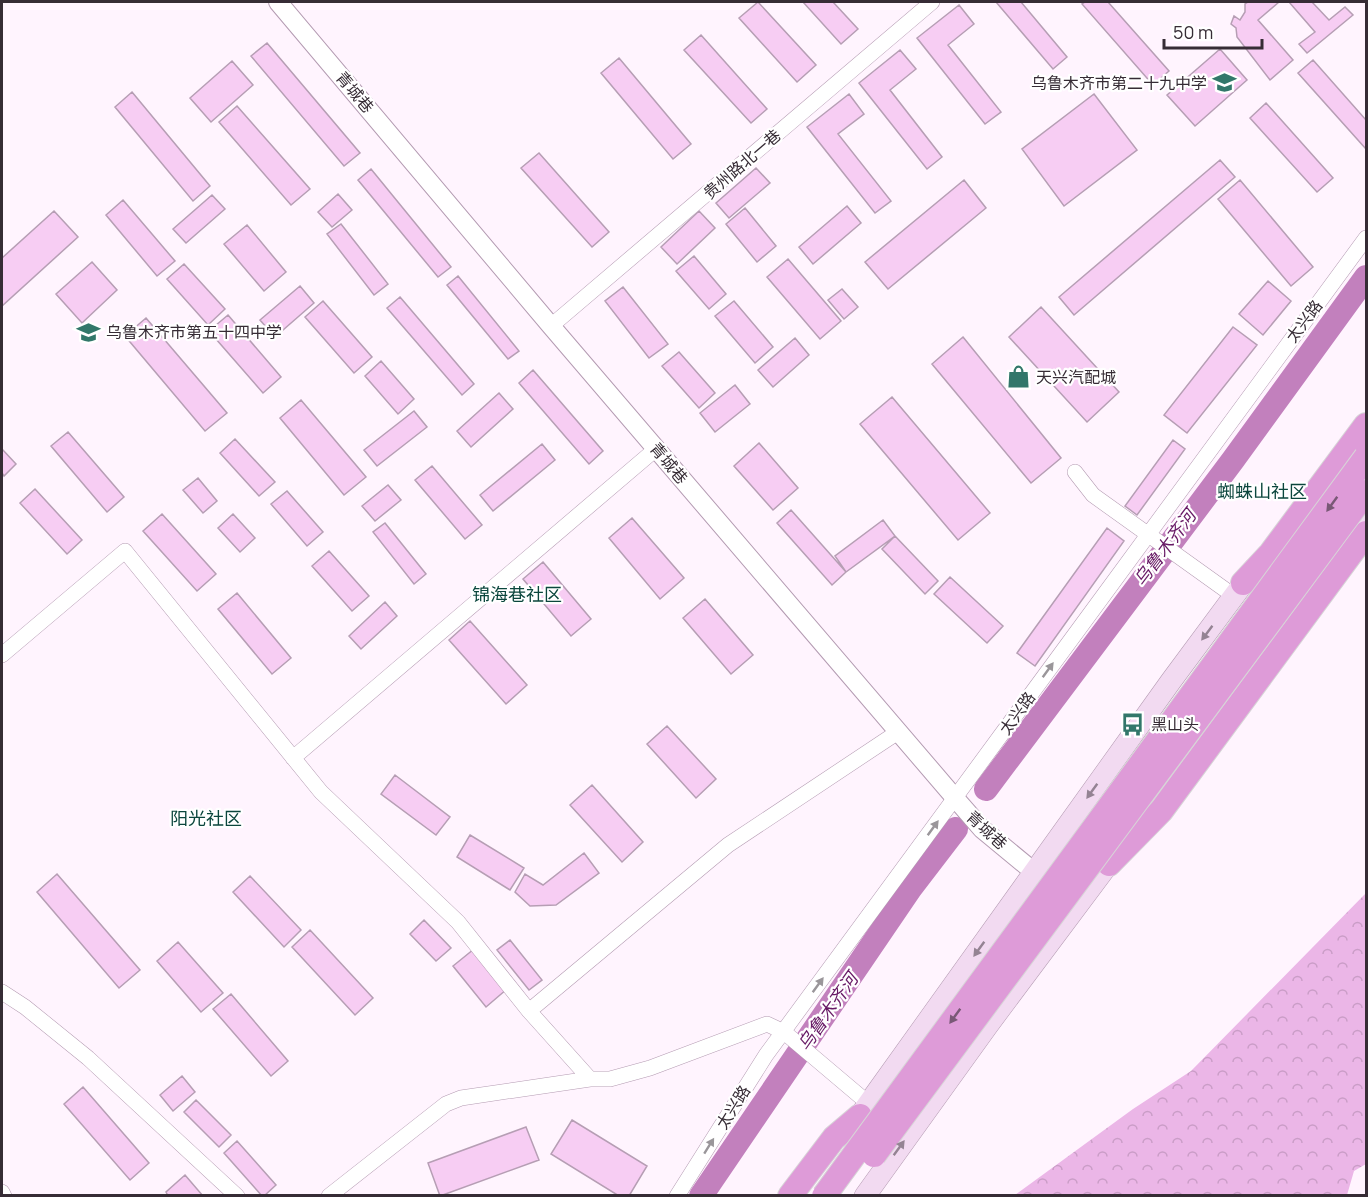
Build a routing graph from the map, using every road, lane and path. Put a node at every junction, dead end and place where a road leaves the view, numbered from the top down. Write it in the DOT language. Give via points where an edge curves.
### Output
graph roads {
  1 [pos="278,2"];
  2 [pos="932,2"];
  3 [pos="1366,238"];
  4 [pos="551,326"];
  5 [pos="1366,417"];
  6 [pos="1366,425"];
  7 [pos="657,448"];
  8 [pos="1366,457"];
  9 [pos="1075,472"];
  10 [pos="1366,492"];
  11 [pos="1366,515"];
  12 [pos="1366,533"];
  13 [pos="1153,536"];
  14 [pos="1239,590"];
  15 [pos="2,655"];
  16 [pos="898,732"];
  17 [pos="293,758"];
  18 [pos="955,798"];
  19 [pos="1109,864"];
  20 [pos="1034,872"];
  21 [pos="1078,906"];
  22 [pos="2,992"];
  23 [pos="530,1011"];
  24 [pos="794,1041"];
  25 [pos="590,1079"];
  26 [pos="864,1109"];
  27 [pos="2,1192"];
  28 [pos="4,1196"];
  29 [pos="237,1196"];
  30 [pos="329,1196"];
  31 [pos="677,1196"];
  32 [pos="790,1196"];
  33 [pos="805,1196"];
  34 [pos="824,1196"];
  35 [pos="844,1196"];
  36 [pos="865,1196"];
  1 -- 4 [label="street, 青城巷"];
  2 -- 4 [label="street, 贵州路北一巷"];
  3 -- 13 [label="street, 太兴路"];
  4 -- 7 [label="street, 青城巷"];
  5 -- 14 [label="main road"];
  6 -- 14 [label="highway"];
  7 -- 16 [label="street, 青城巷"];
  7 -- 17 [label="street"];
  8 -- 34 [label="highway, one-way, bridge"];
  9 -- 13 [label="street" via="1093,495"];
  10 -- 35 [label="highway, bridge"];
  11 -- 19 [label="main road"];
  12 -- 19 [label="highway" via="1161,810"];
  13 -- 14 [label="street"];
  18 -- 13 [label="street, 太兴路, one-way"];
  14 -- 20 [label="main road, one-way"];
  15 -- 17 [label="street" via="125,551"];
  16 -- 18 [label="street, 青城巷"];
  16 -- 23 [label="street" via="728,845"];
  17 -- 23 [label="street" via="321,792 458,922"];
  18 -- 20 [label="street, 青城巷" via="982,829"];
  24 -- 18 [label="street, 太兴路, one-way"];
  19 -- 21 [label="main road"];
  20 -- 21 [label="street, 青城巷"];
  20 -- 26 [label="main road, one-way"];
  36 -- 21 [label="main road, one-way"];
  22 -- 29 [label="street" via="88,1058"];
  23 -- 25 [label="street"];
  24 -- 25 [label="street" via="767,1024 650,1068 610,1079"];
  24 -- 26 [label="street"];
  31 -- 24 [label="street, 太兴路, one-way" via="766,1055"];
  25 -- 30 [label="street" via="462,1098 446,1104"];
  26 -- 32 [label="highway" via="834,1138"];
  26 -- 33 [label="main road"];
  27 -- 28 [label="street"];
}
